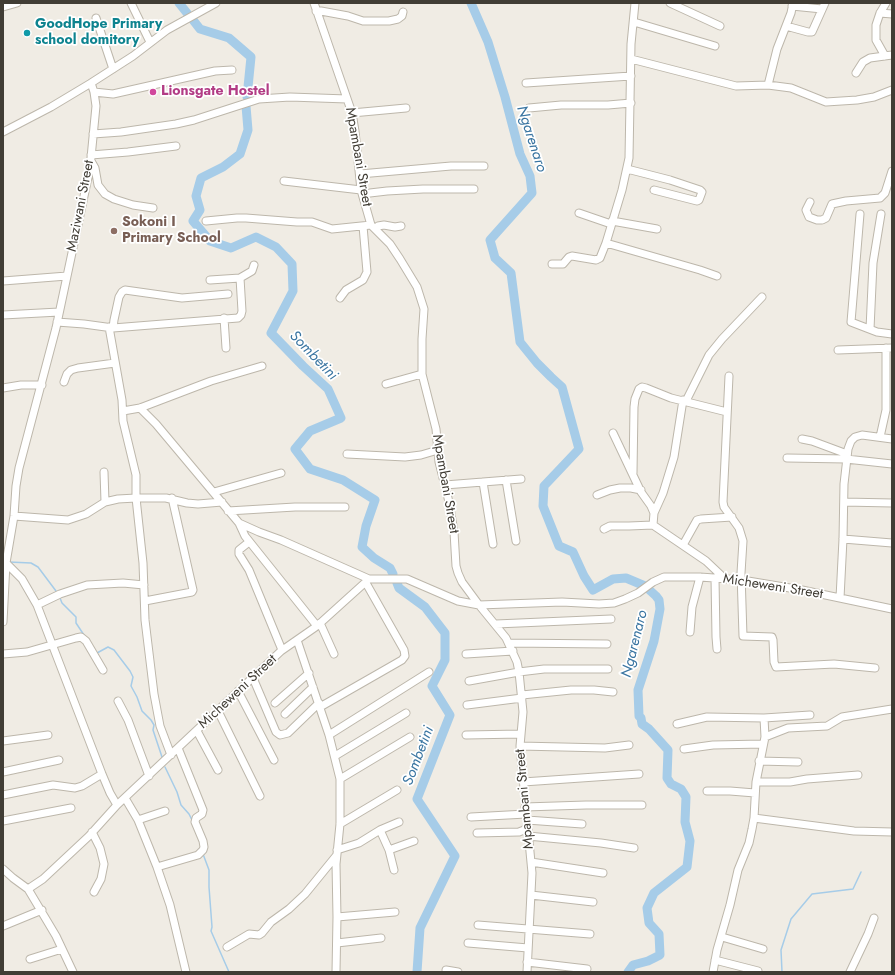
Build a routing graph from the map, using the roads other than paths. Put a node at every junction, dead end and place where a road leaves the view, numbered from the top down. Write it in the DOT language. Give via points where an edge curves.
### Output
graph roads {
  1 [pos="18,3"];
  2 [pos="131,3"];
  3 [pos="216,3"];
  4 [pos="314,3"];
  5 [pos="635,3"];
  6 [pos="670,3"];
  7 [pos="886,3"];
  8 [pos="793,4"];
  9 [pos="4,6"];
  10 [pos="823,6"];
  11 [pos="316,11"];
  12 [pos="403,12"];
  13 [pos="880,13"];
  14 [pos="892,14"];
  15 [pos="96,18"];
  16 [pos="634,22"];
  17 [pos="720,26"];
  18 [pos="786,26"];
  19 [pos="150,42"];
  20 [pos="715,46"];
  21 [pos="888,56"];
  22 [pos="631,59"];
  23 [pos="113,69"];
  24 [pos="232,70"];
  25 [pos="856,73"];
  26 [pos="631,76"];
  27 [pos="91,83"];
  28 [pos="526,83"];
  29 [pos="768,85"];
  30 [pos="892,90"];
  31 [pos="94,92"];
  32 [pos="348,99"];
  33 [pos="631,102"];
  34 [pos="406,108"];
  35 [pos="529,108"];
  36 [pos="352,113"];
  37 [pos="3,132"];
  38 [pos="93,134"];
  39 [pos="176,146"];
  40 [pos="91,158"];
  41 [pos="484,166"];
  42 [pos="627,169"];
  43 [pos="892,171"];
  44 [pos="360,174"];
  45 [pos="284,181"];
  46 [pos="474,189"];
  47 [pos="654,190"];
  48 [pos="362,192"];
  49 [pos="810,202"];
  50 [pos="153,208"];
  51 [pos="579,212"];
  52 [pos="860,214"];
  53 [pos="881,214"];
  54 [pos="206,221"];
  55 [pos="612,222"];
  56 [pos="401,226"];
  57 [pos="370,227"];
  58 [pos="657,229"];
  59 [pos="606,244"];
  60 [pos="552,264"];
  61 [pos="254,265"];
  62 [pos="67,276"];
  63 [pos="717,276"];
  64 [pos="240,278"];
  65 [pos="210,280"];
  66 [pos="3,281"];
  67 [pos="228,294"];
  68 [pos="762,297"];
  69 [pos="340,298"];
  70 [pos="59,312"];
  71 [pos="3,315"];
  72 [pos="224,318"];
  73 [pos="56,325"];
  74 [pos="111,328"];
  75 [pos="870,329"];
  76 [pos="892,334"];
  77 [pos="226,348"];
  78 [pos="889,348"];
  79 [pos="838,350"];
  80 [pos="115,363"];
  81 [pos="262,366"];
  82 [pos="422,374"];
  83 [pos="729,376"];
  84 [pos="64,382"];
  85 [pos="386,384"];
  86 [pos="42,385"];
  87 [pos="3,388"];
  88 [pos="685,401"];
  89 [pos="140,408"];
  90 [pos="123,410"];
  91 [pos="727,412"];
  92 [pos="613,433"];
  93 [pos="880,437"];
  94 [pos="802,439"];
  95 [pos="892,439"];
  96 [pos="438,450"];
  97 [pos="347,454"];
  98 [pos="846,456"];
  99 [pos="787,458"];
  100 [pos="892,464"];
  101 [pos="104,472"];
  102 [pos="633,473"];
  103 [pos="280,474"];
  104 [pos="521,479"];
  105 [pos="506,480"];
  106 [pos="483,482"];
  107 [pos="445,485"];
  108 [pos="640,490"];
  109 [pos="214,492"];
  110 [pos="597,496"];
  111 [pos="136,498"];
  112 [pos="172,498"];
  113 [pos="104,502"];
  114 [pos="222,502"];
  115 [pos="844,502"];
  116 [pos="892,503"];
  117 [pos="345,507"];
  118 [pos="228,511"];
  119 [pos="654,513"];
  120 [pos="14,516"];
  121 [pos="732,516"];
  122 [pos="239,523"];
  123 [pos="653,525"];
  124 [pos="604,529"];
  125 [pos="843,539"];
  126 [pos="516,541"];
  127 [pos="249,542"];
  128 [pos="892,543"];
  129 [pos="494,544"];
  130 [pos="683,545"];
  131 [pos="6,564"];
  132 [pos="700,576"];
  133 [pos="715,578"];
  134 [pos="725,579"];
  135 [pos="742,580"];
  136 [pos="368,581"];
  137 [pos="144,585"];
  138 [pos="840,598"];
  139 [pos="145,601"];
  140 [pos="4,603"];
  141 [pos="37,605"];
  142 [pos="479,605"];
  143 [pos="892,609"];
  144 [pos="611,619"];
  145 [pos="3,622"];
  146 [pos="318,624"];
  147 [pos="496,624"];
  148 [pos="690,632"];
  149 [pos="297,640"];
  150 [pos="509,643"];
  151 [pos="607,644"];
  152 [pos="53,645"];
  153 [pos="718,649"];
  154 [pos="282,650"];
  155 [pos="513,651"];
  156 [pos="3,654"];
  157 [pos="334,654"];
  158 [pos="466,654"];
  159 [pos="875,668"];
  160 [pos="608,669"];
  161 [pos="103,670"];
  162 [pos="429,672"];
  163 [pos="520,672"];
  164 [pos="309,673"];
  165 [pos="253,678"];
  166 [pos="469,681"];
  167 [pos="314,687"];
  168 [pos="238,691"];
  169 [pos="613,692"];
  170 [pos="522,696"];
  171 [pos="118,701"];
  172 [pos="275,703"];
  173 [pos="319,705"];
  174 [pos="467,705"];
  175 [pos="892,709"];
  176 [pos="218,710"];
  177 [pos="406,713"];
  178 [pos="285,714"];
  179 [pos="810,715"];
  180 [pos="764,718"];
  181 [pos="677,724"];
  182 [pos="197,731"];
  183 [pos="521,734"];
  184 [pos="48,735"];
  185 [pos="329,735"];
  186 [pos="466,735"];
  187 [pos="410,737"];
  188 [pos="764,740"];
  189 [pos="3,741"];
  190 [pos="629,745"];
  191 [pos="520,746"];
  192 [pos="178,748"];
  193 [pos="684,749"];
  194 [pos="171,755"];
  195 [pos="335,756"];
  196 [pos="59,760"];
  197 [pos="274,760"];
  198 [pos="759,761"];
  199 [pos="798,762"];
  200 [pos="218,770"];
  201 [pos="3,772"];
  202 [pos="102,774"];
  203 [pos="639,774"];
  204 [pos="858,775"];
  205 [pos="149,776"];
  206 [pos="340,779"];
  207 [pos="523,782"];
  208 [pos="756,782"];
  209 [pos="397,790"];
  210 [pos="707,791"];
  211 [pos="755,793"];
  212 [pos="3,795"];
  213 [pos="260,796"];
  214 [pos="125,798"];
  215 [pos="117,805"];
  216 [pos="642,805"];
  217 [pos="72,808"];
  218 [pos="165,811"];
  219 [pos="471,817"];
  220 [pos="526,817"];
  221 [pos="754,818"];
  222 [pos="138,820"];
  223 [pos="3,821"];
  224 [pos="400,822"];
  225 [pos="340,824"];
  226 [pos="582,824"];
  227 [pos="380,830"];
  228 [pos="92,832"];
  229 [pos="892,832"];
  230 [pos="477,833"];
  231 [pos="528,836"];
  232 [pos="414,841"];
  233 [pos="634,848"];
  234 [pos="389,850"];
  235 [pos="337,853"];
  236 [pos="531,862"];
  237 [pos="157,867"];
  238 [pos="3,869"];
  239 [pos="394,870"];
  240 [pos="603,873"];
  241 [pos="28,889"];
  242 [pos="94,892"];
  243 [pos="531,895"];
  244 [pos="593,902"];
  245 [pos="42,910"];
  246 [pos="395,912"];
  247 [pos="337,918"];
  248 [pos="874,918"];
  249 [pos="478,925"];
  250 [pos="3,926"];
  251 [pos="529,930"];
  252 [pos="590,934"];
  253 [pos="722,937"];
  254 [pos="382,938"];
  255 [pos="468,942"];
  256 [pos="336,944"];
  257 [pos="227,947"];
  258 [pos="528,948"];
  259 [pos="62,949"];
  260 [pos="764,949"];
  261 [pos="30,959"];
  262 [pos="715,960"];
  263 [pos="527,962"];
  264 [pos="587,969"];
  265 [pos="446,970"];
  266 [pos="71,971"];
  267 [pos="758,971"];
  268 [pos="186,972"];
  269 [pos="336,972"];
  270 [pos="458,972"];
  271 [pos="527,972"];
  272 [pos="713,972"];
  273 [pos="850,972"];
  1 -- 9 [label="street"];
  2 -- 19 [label="street"];
  3 -- 19 [label="street"];
  4 -- 11 [label="street, Mpambani Street"];
  5 -- 16 [label="street"];
  6 -- 17 [label="street"];
  7 -- 13 [label="street"];
  8 -- 10 [label="street"];
  8 -- 18 [label="street"];
  10 -- 18 [label="street" via="812,32"];
  11 -- 12 [label="street" via="321,10 363,21 398,19"];
  11 -- 32 [label="street, Mpambani Street"];
  13 -- 14 [label="street"];
  13 -- 21 [label="street" via="876,25 876,40"];
  15 -- 23 [label="street"];
  16 -- 20 [label="street"];
  16 -- 22 [label="street"];
  18 -- 29 [label="street"];
  19 -- 23 [label="street"];
  21 -- 25 [label="street" via="870,58 863,62"];
  22 -- 26 [label="street"];
  22 -- 29 [label="street" via="736,86"];
  23 -- 27 [label="street"];
  24 -- 31 [label="street" via="215,71 113,94"];
  26 -- 28 [label="street"];
  26 -- 33 [label="street"];
  27 -- 31 [label="street, Maziwani Street"];
  27 -- 37 [label="street"];
  29 -- 30 [label="street" via="791,88 826,102 874,97"];
  31 -- 38 [label="street, Maziwani Street" via="96,106"];
  32 -- 36 [label="street, Mpambani Street"];
  32 -- 38 [label="street" via="259,99 176,124"];
  33 -- 35 [label="street"];
  33 -- 42 [label="street"];
  34 -- 36 [label="street"];
  36 -- 44 [label="street, Mpambani Street"];
  38 -- 40 [label="street, Maziwani Street"];
  39 -- 40 [label="street"];
  40 -- 50 [label="street" via="98,185 105,194 133,205"];
  40 -- 62 [label="street, Maziwani Street"];
  41 -- 44 [label="street" via="451,166"];
  42 -- 47 [label="street" via="670,180 702,192 697,201"];
  42 -- 55 [label="street"];
  43 -- 49 [label="street" via="885,193 880,198 832,204 826,218 822,220 809,217 806,210"];
  44 -- 48 [label="street, Mpambani Street"];
  45 -- 48 [label="street"];
  46 -- 48 [label="street"];
  48 -- 57 [label="street, Mpambani Street"];
  51 -- 55 [label="street"];
  52 -- 75 [label="street" via="851,320 852,324"];
  53 -- 75 [label="street" via="873,263"];
  54 -- 57 [label="street" via="237,218 312,222 332,229"];
  55 -- 58 [label="street"];
  55 -- 59 [label="street"];
  56 -- 57 [label="street"];
  57 -- 69 [label="street" via="367,272 363,280 346,290"];
  57 -- 82 [label="street, Mpambani Street" via="390,244 420,296 424,309"];
  59 -- 60 [label="street" via="600,258 596,260 572,256 563,264"];
  59 -- 63 [label="street"];
  61 -- 64 [label="street" via="252,271"];
  62 -- 66 [label="street"];
  62 -- 70 [label="street, Maziwani Street"];
  64 -- 65 [label="street"];
  64 -- 72 [label="street" via="241,315 238,318"];
  67 -- 74 [label="street" via="182,298 125,290 119,297"];
  68 -- 88 [label="street" via="709,355"];
  70 -- 71 [label="street"];
  70 -- 73 [label="street, Maziwani Street"];
  72 -- 74 [label="street"];
  72 -- 77 [label="street"];
  73 -- 74 [label="street" via="84,324"];
  73 -- 86 [label="street, Maziwani Street"];
  74 -- 80 [label="street"];
  75 -- 76 [label="street"];
  78 -- 79 [label="street"];
  78 -- 93 [label="street" via="886,410"];
  80 -- 84 [label="street" via="72,370"];
  80 -- 90 [label="street"];
  81 -- 89 [label="street" via="211,381"];
  82 -- 85 [label="street"];
  82 -- 96 [label="street, Mpambani Street" via="436,429"];
  83 -- 91 [label="street"];
  86 -- 87 [label="street"];
  86 -- 120 [label="street, Maziwani Street" via="19,468"];
  88 -- 91 [label="street"];
  88 -- 102 [label="street" via="646,388 639,389 634,407"];
  88 -- 119 [label="street" via="674,457"];
  89 -- 90 [label="street"];
  89 -- 109 [label="street"];
  90 -- 111 [label="street" via="136,475"];
  91 -- 121 [label="street" via="722,502"];
  92 -- 102 [label="street"];
  93 -- 95 [label="street"];
  93 -- 98 [label="street" via="855,437"];
  94 -- 98 [label="street"];
  96 -- 97 [label="street" via="405,457"];
  96 -- 107 [label="street, Mpambani Street"];
  98 -- 99 [label="street"];
  98 -- 100 [label="street"];
  98 -- 115 [label="street"];
  101 -- 113 [label="street"];
  102 -- 108 [label="street"];
  103 -- 109 [label="street"];
  104 -- 105 [label="street"];
  105 -- 106 [label="street"];
  105 -- 126 [label="street"];
  106 -- 107 [label="street"];
  106 -- 129 [label="street"];
  107 -- 142 [label="street, Mpambani Street" via="454,532 456,566 462,582"];
  108 -- 110 [label="street" via="620,488"];
  108 -- 119 [label="street"];
  109 -- 114 [label="street"];
  111 -- 112 [label="street"];
  111 -- 113 [label="street"];
  111 -- 137 [label="street"];
  112 -- 114 [label="street" via="192,504"];
  112 -- 139 [label="street" via="193,590"];
  113 -- 120 [label="street" via="86,514 68,520"];
  114 -- 118 [label="street"];
  115 -- 116 [label="street"];
  115 -- 125 [label="street"];
  117 -- 118 [label="street"];
  118 -- 122 [label="street"];
  119 -- 123 [label="street"];
  120 -- 131 [label="street, Maziwani Street"];
  121 -- 130 [label="street" via="697,520"];
  121 -- 135 [label="street" via="743,541"];
  122 -- 127 [label="street"];
  122 -- 136 [label="street"];
  123 -- 124 [label="street" via="610,526"];
  123 -- 130 [label="street"];
  125 -- 128 [label="street"];
  125 -- 138 [label="street"];
  127 -- 146 [label="street"];
  127 -- 154 [label="street" via="239,550 239,554 249,570"];
  130 -- 134 [label="street" via="706,561"];
  131 -- 140 [label="street, Maziwani Street"];
  131 -- 141 [label="street" via="22,579"];
  132 -- 133 [label="street, Micheweni Street"];
  132 -- 142 [label="street, Micheweni Street" via="664,577 638,593 614,603"];
  132 -- 148 [label="street" via="693,603"];
  133 -- 134 [label="street, Micheweni Street"];
  133 -- 153 [label="street"];
  134 -- 135 [label="street, Micheweni Street"];
  135 -- 138 [label="street, Micheweni Street"];
  135 -- 159 [label="street" via="743,635 772,637 776,667 834,664"];
  136 -- 142 [label="street" via="408,579 458,601"];
  136 -- 146 [label="street, Micheweni Street"];
  136 -- 173 [label="street" via="405,656"];
  137 -- 139 [label="street"];
  137 -- 141 [label="street" via="87,585"];
  138 -- 143 [label="street, Micheweni Street"];
  139 -- 194 [label="street" via="154,694 160,726"];
  140 -- 145 [label="street"];
  141 -- 152 [label="street"];
  142 -- 147 [label="street, Mpambani Street"];
  144 -- 147 [label="street"];
  146 -- 149 [label="street, Micheweni Street"];
  146 -- 157 [label="street"];
  147 -- 150 [label="street, Mpambani Street"];
  149 -- 154 [label="street, Micheweni Street"];
  149 -- 164 [label="street"];
  150 -- 151 [label="street"];
  150 -- 155 [label="street, Mpambani Street"];
  152 -- 156 [label="street" via="22,653"];
  152 -- 161 [label="street" via="83,638"];
  152 -- 202 [label="street"];
  154 -- 165 [label="street, Micheweni Street"];
  155 -- 158 [label="street"];
  155 -- 163 [label="street, Mpambani Street"];
  160 -- 163 [label="street" via="564,668"];
  162 -- 185 [label="street"];
  163 -- 166 [label="street"];
  163 -- 170 [label="street, Mpambani Street"];
  164 -- 167 [label="street"];
  164 -- 172 [label="street"];
  165 -- 168 [label="street, Micheweni Street"];
  165 -- 173 [label="street" via="276,732 280,735 288,733"];
  167 -- 173 [label="street"];
  167 -- 178 [label="street"];
  168 -- 176 [label="street, Micheweni Street"];
  168 -- 197 [label="street"];
  169 -- 170 [label="street" via="571,690"];
  170 -- 174 [label="street"];
  170 -- 183 [label="street, Mpambani Street"];
  171 -- 205 [label="street"];
  173 -- 185 [label="street"];
  175 -- 188 [label="street" via="842,717 827,726 788,728"];
  176 -- 182 [label="street, Micheweni Street"];
  176 -- 213 [label="street"];
  177 -- 195 [label="street"];
  179 -- 180 [label="street"];
  180 -- 181 [label="street" via="707,718"];
  180 -- 188 [label="street"];
  182 -- 192 [label="street, Micheweni Street"];
  182 -- 200 [label="street"];
  183 -- 186 [label="street"];
  183 -- 191 [label="street, Mpambani Street"];
  184 -- 189 [label="street"];
  185 -- 195 [label="street"];
  187 -- 206 [label="street"];
  188 -- 193 [label="street"];
  188 -- 198 [label="street"];
  190 -- 191 [label="street" via="605,748"];
  191 -- 207 [label="street, Mpambani Street"];
  192 -- 194 [label="street, Micheweni Street"];
  192 -- 237 [label="street" via="203,810 195,822 204,844 202,852"];
  194 -- 205 [label="street, Micheweni Street"];
  195 -- 206 [label="street"];
  196 -- 201 [label="street"];
  198 -- 199 [label="street"];
  198 -- 208 [label="street"];
  202 -- 212 [label="street" via="79,787 53,786"];
  202 -- 215 [label="street"];
  203 -- 207 [label="street"];
  204 -- 208 [label="street" via="790,782"];
  205 -- 214 [label="street, Micheweni Street"];
  206 -- 225 [label="street"];
  207 -- 220 [label="street, Mpambani Street"];
  208 -- 211 [label="street"];
  209 -- 225 [label="street"];
  210 -- 211 [label="street"];
  211 -- 221 [label="street"];
  214 -- 215 [label="street, Micheweni Street"];
  214 -- 222 [label="street"];
  215 -- 228 [label="street, Micheweni Street"];
  216 -- 220 [label="street" via="586,805"];
  217 -- 223 [label="street"];
  218 -- 222 [label="street"];
  219 -- 220 [label="street"];
  220 -- 226 [label="street"];
  220 -- 230 [label="street" via="524,830 519,832"];
  220 -- 231 [label="street, Mpambani Street"];
  221 -- 229 [label="street" via="854,831"];
  221 -- 253 [label="street"];
  222 -- 237 [label="street"];
  224 -- 227 [label="street"];
  225 -- 235 [label="street"];
  227 -- 234 [label="street"];
  227 -- 235 [label="street"];
  228 -- 241 [label="street, Micheweni Street" via="43,879"];
  228 -- 242 [label="street" via="104,864 101,879"];
  231 -- 233 [label="street"];
  231 -- 236 [label="street, Mpambani Street"];
  232 -- 234 [label="street"];
  234 -- 239 [label="street"];
  235 -- 247 [label="street"];
  235 -- 257 [label="street" via="309,890 271,922 262,934 249,934"];
  236 -- 240 [label="street"];
  236 -- 243 [label="street, Mpambani Street"];
  237 -- 268 [label="street" via="170,905"];
  238 -- 241 [label="street"];
  241 -- 245 [label="street"];
  243 -- 244 [label="street"];
  243 -- 251 [label="street, Mpambani Street"];
  245 -- 250 [label="street"];
  245 -- 259 [label="street"];
  246 -- 247 [label="street"];
  247 -- 256 [label="street"];
  248 -- 273 [label="street"];
  249 -- 251 [label="street"];
  251 -- 252 [label="street"];
  251 -- 258 [label="street, Mpambani Street"];
  253 -- 260 [label="street"];
  253 -- 262 [label="street"];
  254 -- 256 [label="street"];
  255 -- 258 [label="street"];
  256 -- 269 [label="street"];
  258 -- 263 [label="street, Mpambani Street"];
  259 -- 261 [label="street"];
  259 -- 266 [label="street"];
  262 -- 267 [label="street"];
  262 -- 272 [label="street"];
  263 -- 264 [label="street"];
  263 -- 271 [label="street, Mpambani Street"];
  265 -- 270 [label="street"];
}
